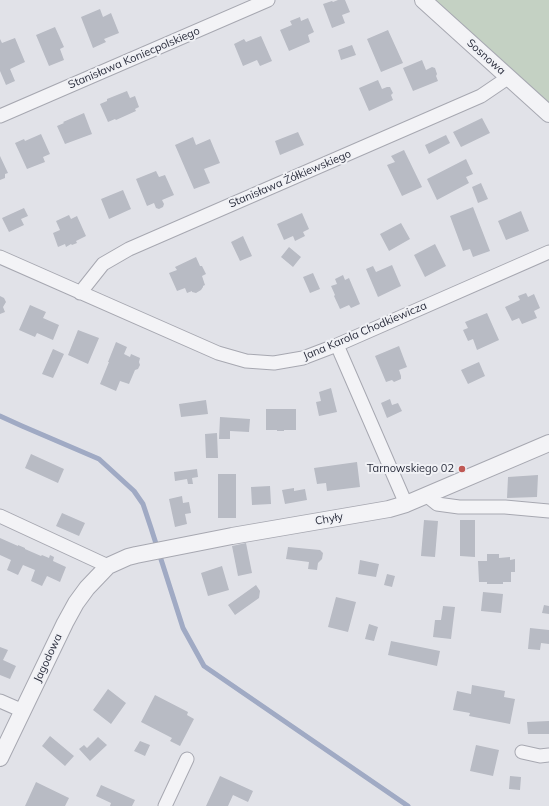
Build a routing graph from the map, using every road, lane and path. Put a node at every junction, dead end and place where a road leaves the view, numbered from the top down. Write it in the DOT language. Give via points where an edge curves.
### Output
graph roads {
  1 [pos="268,0"];
  2 [pos="423,0"];
  3 [pos="508,77"];
  4 [pos="549,114"];
  5 [pos="0,116"];
  6 [pos="549,252"];
  7 [pos="0,257"];
  8 [pos="80,293"];
  9 [pos="337,345"];
  10 [pos="549,443"];
  11 [pos="427,496"];
  12 [pos="406,504"];
  13 [pos="549,511"];
  14 [pos="0,516"];
  15 [pos="108,566"];
  16 [pos="0,701"];
  17 [pos="23,711"];
  18 [pos="522,752"];
  19 [pos="549,755"];
  20 [pos="0,758"];
  21 [pos="187,759"];
  22 [pos="164,806"];
  1 -- 5 [label="street, Stanisława Koniecpolskiego"];
  2 -- 3 [label="street, Sosnowa"];
  3 -- 4 [label="street, Sosnowa"];
  3 -- 8 [label="street, Stanisława Żółkiewskiego" via="481,96 129,249 103,264"];
  6 -- 9 [label="street, Jana Karola Chodkiewicza"];
  7 -- 8 [label="street, Jana Karola Chodkiewicza"];
  8 -- 9 [label="street, Jana Karola Chodkiewicza" via="218,353 246,361 274,363 303,358"];
  9 -- 12 [label="street"];
  10 -- 11 [label="street, Chyły"];
  11 -- 12 [label="street, Chyły"];
  11 -- 13 [label="street" via="437,504 459,507 505,507"];
  12 -- 15 [label="street, Chyły" via="136,555"];
  14 -- 15 [label="street"];
  15 -- 17 [label="street, Jagodowa" via="76,603"];
  16 -- 17 [label="street"];
  17 -- 20 [label="street, Jagodowa"];
  18 -- 19 [label="street"];
  21 -- 22 [label="street"];
}
